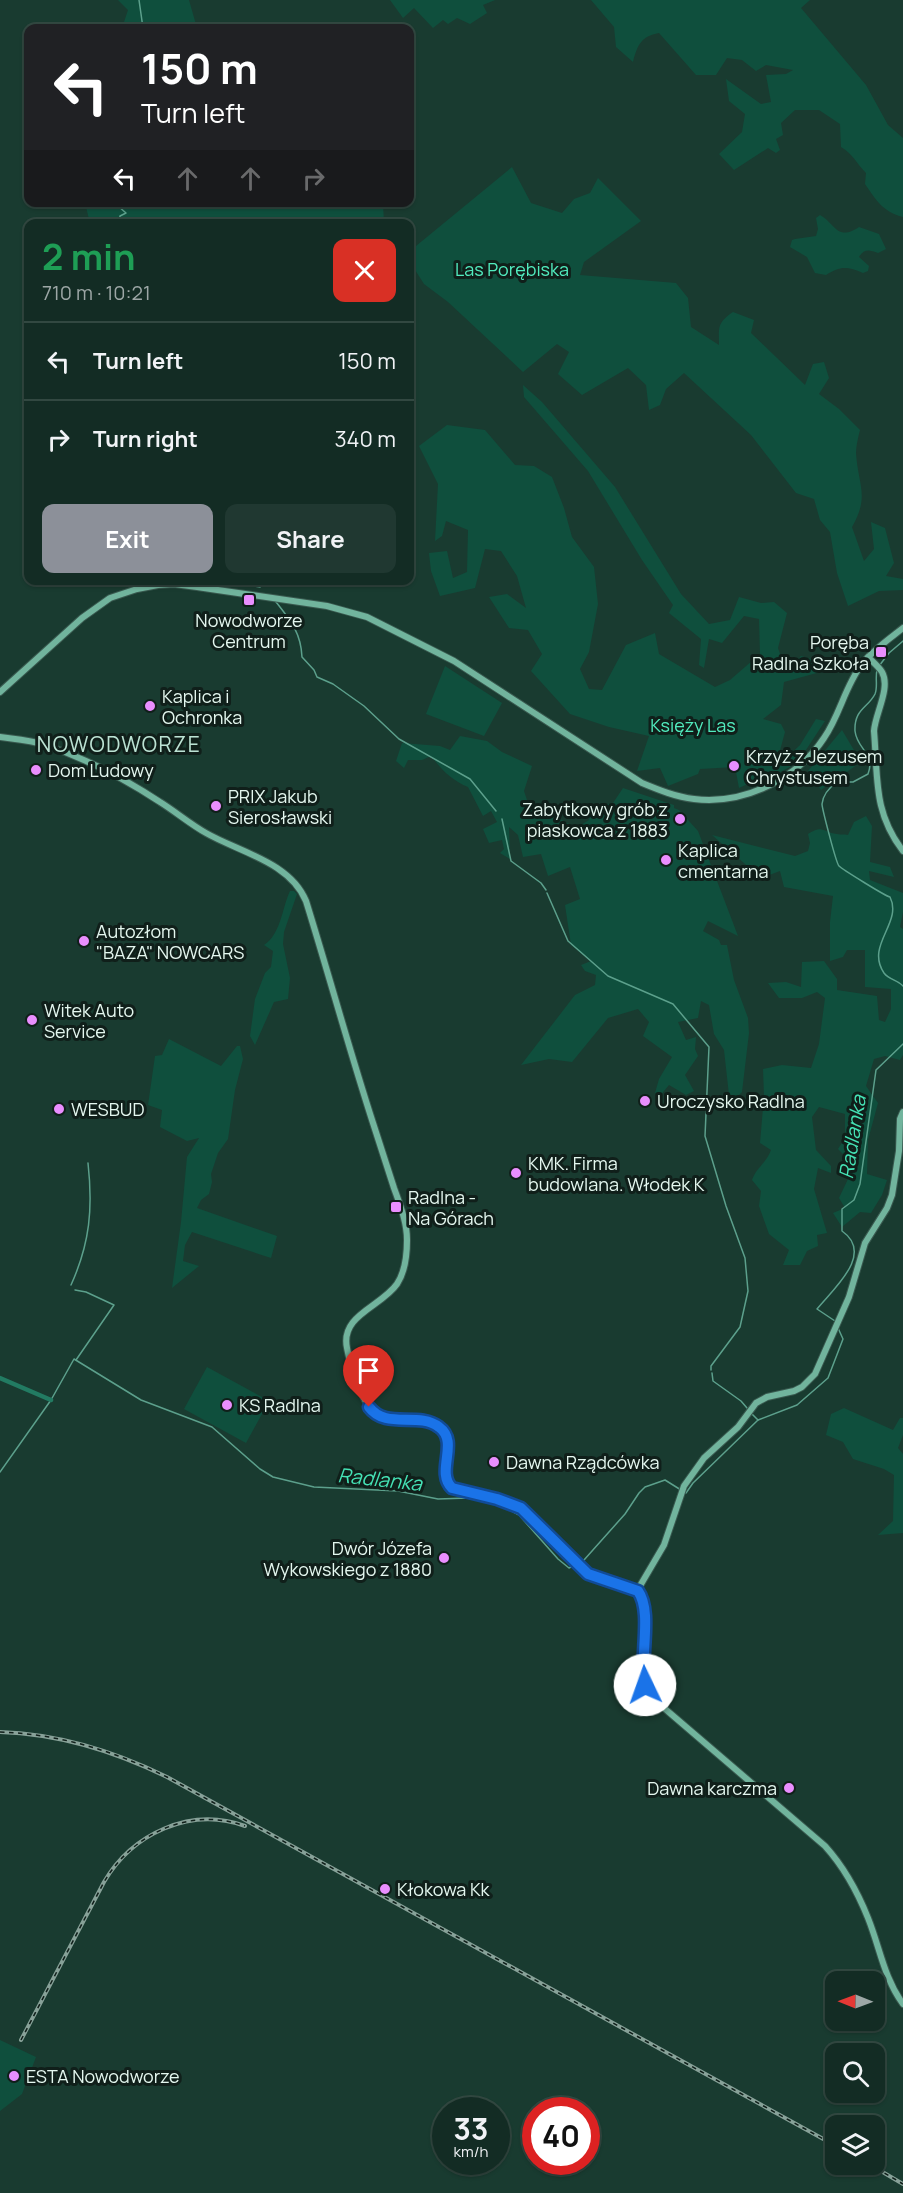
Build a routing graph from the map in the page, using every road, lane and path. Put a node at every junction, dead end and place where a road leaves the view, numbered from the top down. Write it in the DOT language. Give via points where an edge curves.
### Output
graph roads {
  1 [pos="167,585"];
  2 [pos="181,585"];
  3 [pos="903,628"];
  4 [pos="868,657"];
  5 [pos="0,692"];
  6 [pos="0,737"];
  7 [pos="903,851"];
  8 [pos="903,1112"];
  9 [pos="638,1591"];
  10 [pos="903,2004"];
  1 -- 5 [label="street" via="110,598"];
  2 -- 4 [label="street" via="308,603 367,617 446,657 642,783 676,796 712,800 759,790 799,766 831,728 855,675"];
  3 -- 4 [label="street"];
  4 -- 7 [label="street" via="884,679 874,720 879,802 892,836"];
  6 -- 9 [label="street" via="44,744 117,777 209,835 268,863 301,889 407,1230 406,1259 396,1286 355,1319 348,1330 347,1350 363,1395 372,1412 380,1417 426,1421 446,1434 449,1485 521,1508 579,1567 598,1579"];
  8 -- 9 [label="street" via="892,1195 865,1243 849,1297 815,1374 794,1391 756,1403 738,1427 704,1458 682,1491 664,1545"];
  9 -- 10 [label="street" via="644,1613 643,1676 649,1692 836,1857 860,1901 886,1975"];
}
